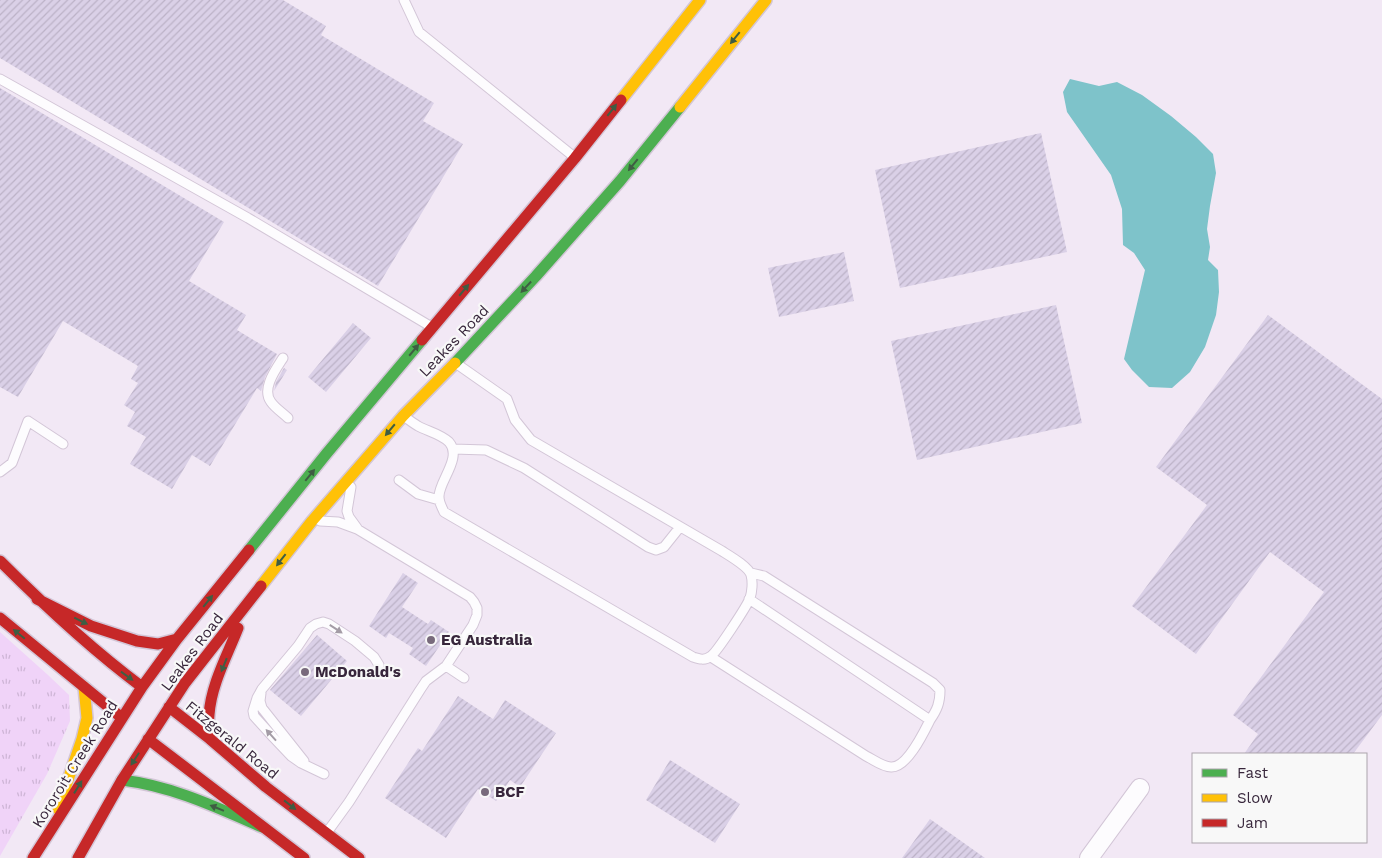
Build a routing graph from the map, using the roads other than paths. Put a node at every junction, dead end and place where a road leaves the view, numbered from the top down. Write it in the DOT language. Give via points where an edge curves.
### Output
graph roads {
  1 [pos="404,0"];
  2 [pos="700,0"];
  3 [pos="766,0"];
  4 [pos="0,79"];
  5 [pos="575,158"];
  6 [pos="433,327"];
  7 [pos="283,358"];
  8 [pos="455,363"];
  9 [pos="403,416"];
  10 [pos="288,418"];
  11 [pos="63,444"];
  12 [pos="453,449"];
  13 [pos="0,472"];
  14 [pos="353,474"];
  15 [pos="399,480"];
  16 [pos="439,500"];
  17 [pos="312,521"];
  18 [pos="680,527"];
  19 [pos="357,529"];
  20 [pos="0,562"];
  21 [pos="751,573"];
  22 [pos="750,599"];
  23 [pos="37,600"];
  24 [pos="247,603"];
  25 [pos="0,618"];
  26 [pos="177,639"];
  27 [pos="711,657"];
  28 [pos="379,665"];
  29 [pos="446,666"];
  30 [pos="464,678"];
  31 [pos="84,687"];
  32 [pos="146,690"];
  33 [pos="166,705"];
  34 [pos="930,720"];
  35 [pos="125,721"];
  36 [pos="145,736"];
  37 [pos="210,739"];
  38 [pos="324,774"];
  39 [pos="122,780"];
  40 [pos="1140,788"];
  41 [pos="262,827"];
  42 [pos="52,828"];
  43 [pos="326,833"];
  44 [pos="90,839"];
  45 [pos="33,858"];
  46 [pos="78,858"];
  47 [pos="84,858"];
  48 [pos="304,858"];
  49 [pos="359,858"];
  50 [pos="1089,858"];
  1 -- 5 [label="lane" via="419,32"];
  5 -- 2 [label="main road, Leakes Road, one-way"];
  3 -- 8 [label="main road, Leakes Road, one-way" via="620,181"];
  4 -- 6 [label="lane" via="248,218"];
  6 -- 5 [label="main road, Leakes Road, one-way"];
  26 -- 6 [label="main road, Leakes Road, one-way"];
  7 -- 10 [label="lane" via="268,390 269,399"];
  8 -- 9 [label="main road, Leakes Road"];
  8 -- 18 [label="lane" via="507,399 515,420 531,440"];
  9 -- 12 [label="lane" via="445,440"];
  9 -- 14 [label="main road, Leakes Road, one-way"];
  11 -- 13 [label="lane" via="28,421 12,463"];
  12 -- 16 [label="lane" via="451,466 439,491"];
  12 -- 18 [label="lane" via="486,450 524,468 656,550 664,547"];
  14 -- 17 [label="main road, Leakes Road"];
  14 -- 19 [label="lane" via="347,511"];
  15 -- 16 [label="lane" via="418,494"];
  16 -- 27 [label="lane" via="444,512 693,657 702,660"];
  17 -- 19 [label="lane" via="334,521"];
  17 -- 24 [label="main road, Leakes Road, one-way"];
  18 -- 21 [label="lane" via="722,551"];
  19 -- 29 [label="lane" via="474,602 477,615 473,625"];
  20 -- 23 [label="main road"];
  21 -- 22 [label="lane"];
  21 -- 34 [label="lane" via="764,576 933,683 940,690 940,703"];
  22 -- 27 [label="lane"];
  22 -- 34 [label="lane"];
  23 -- 26 [label="main road, one-way" via="91,626 137,641 158,644"];
  23 -- 32 [label="main road, one-way"];
  24 -- 33 [label="main road, Leakes Road"];
  24 -- 37 [label="main road, one-way" via="211,703"];
  31 -- 25 [label="main road, one-way"];
  26 -- 32 [label="main road, Leakes Road"];
  27 -- 34 [label="lane" via="884,765 899,765 915,747"];
  38 -- 28 [label="lane, one-way" via="311,768 262,708 262,688 310,628 323,622 355,641"];
  29 -- 30 [label="lane"];
  29 -- 43 [label="lane" via="420,690"];
  31 -- 35 [label="main road"];
  31 -- 42 [label="main road" via="87,718"];
  32 -- 35 [label="main road, Kororoit Creek Road"];
  33 -- 36 [label="main road"];
  33 -- 37 [label="main road, Fitzgerald Road"];
  42 -- 35 [label="main road, Kororoit Creek Road, one-way"];
  36 -- 39 [label="main road, one-way"];
  36 -- 41 [label="main road"];
  37 -- 43 [label="main road, Fitzgerald Road, one-way"];
  41 -- 39 [label="main road, one-way" via="178,792"];
  39 -- 44 [label="main road"];
  40 -- 50 [label="street"];
  41 -- 48 [label="main road"];
  42 -- 45 [label="main road, Kororoit Creek Road"];
  43 -- 49 [label="main road, Fitzgerald Road"];
  44 -- 46 [label="main road"];
  44 -- 47 [label="main road"];
}
